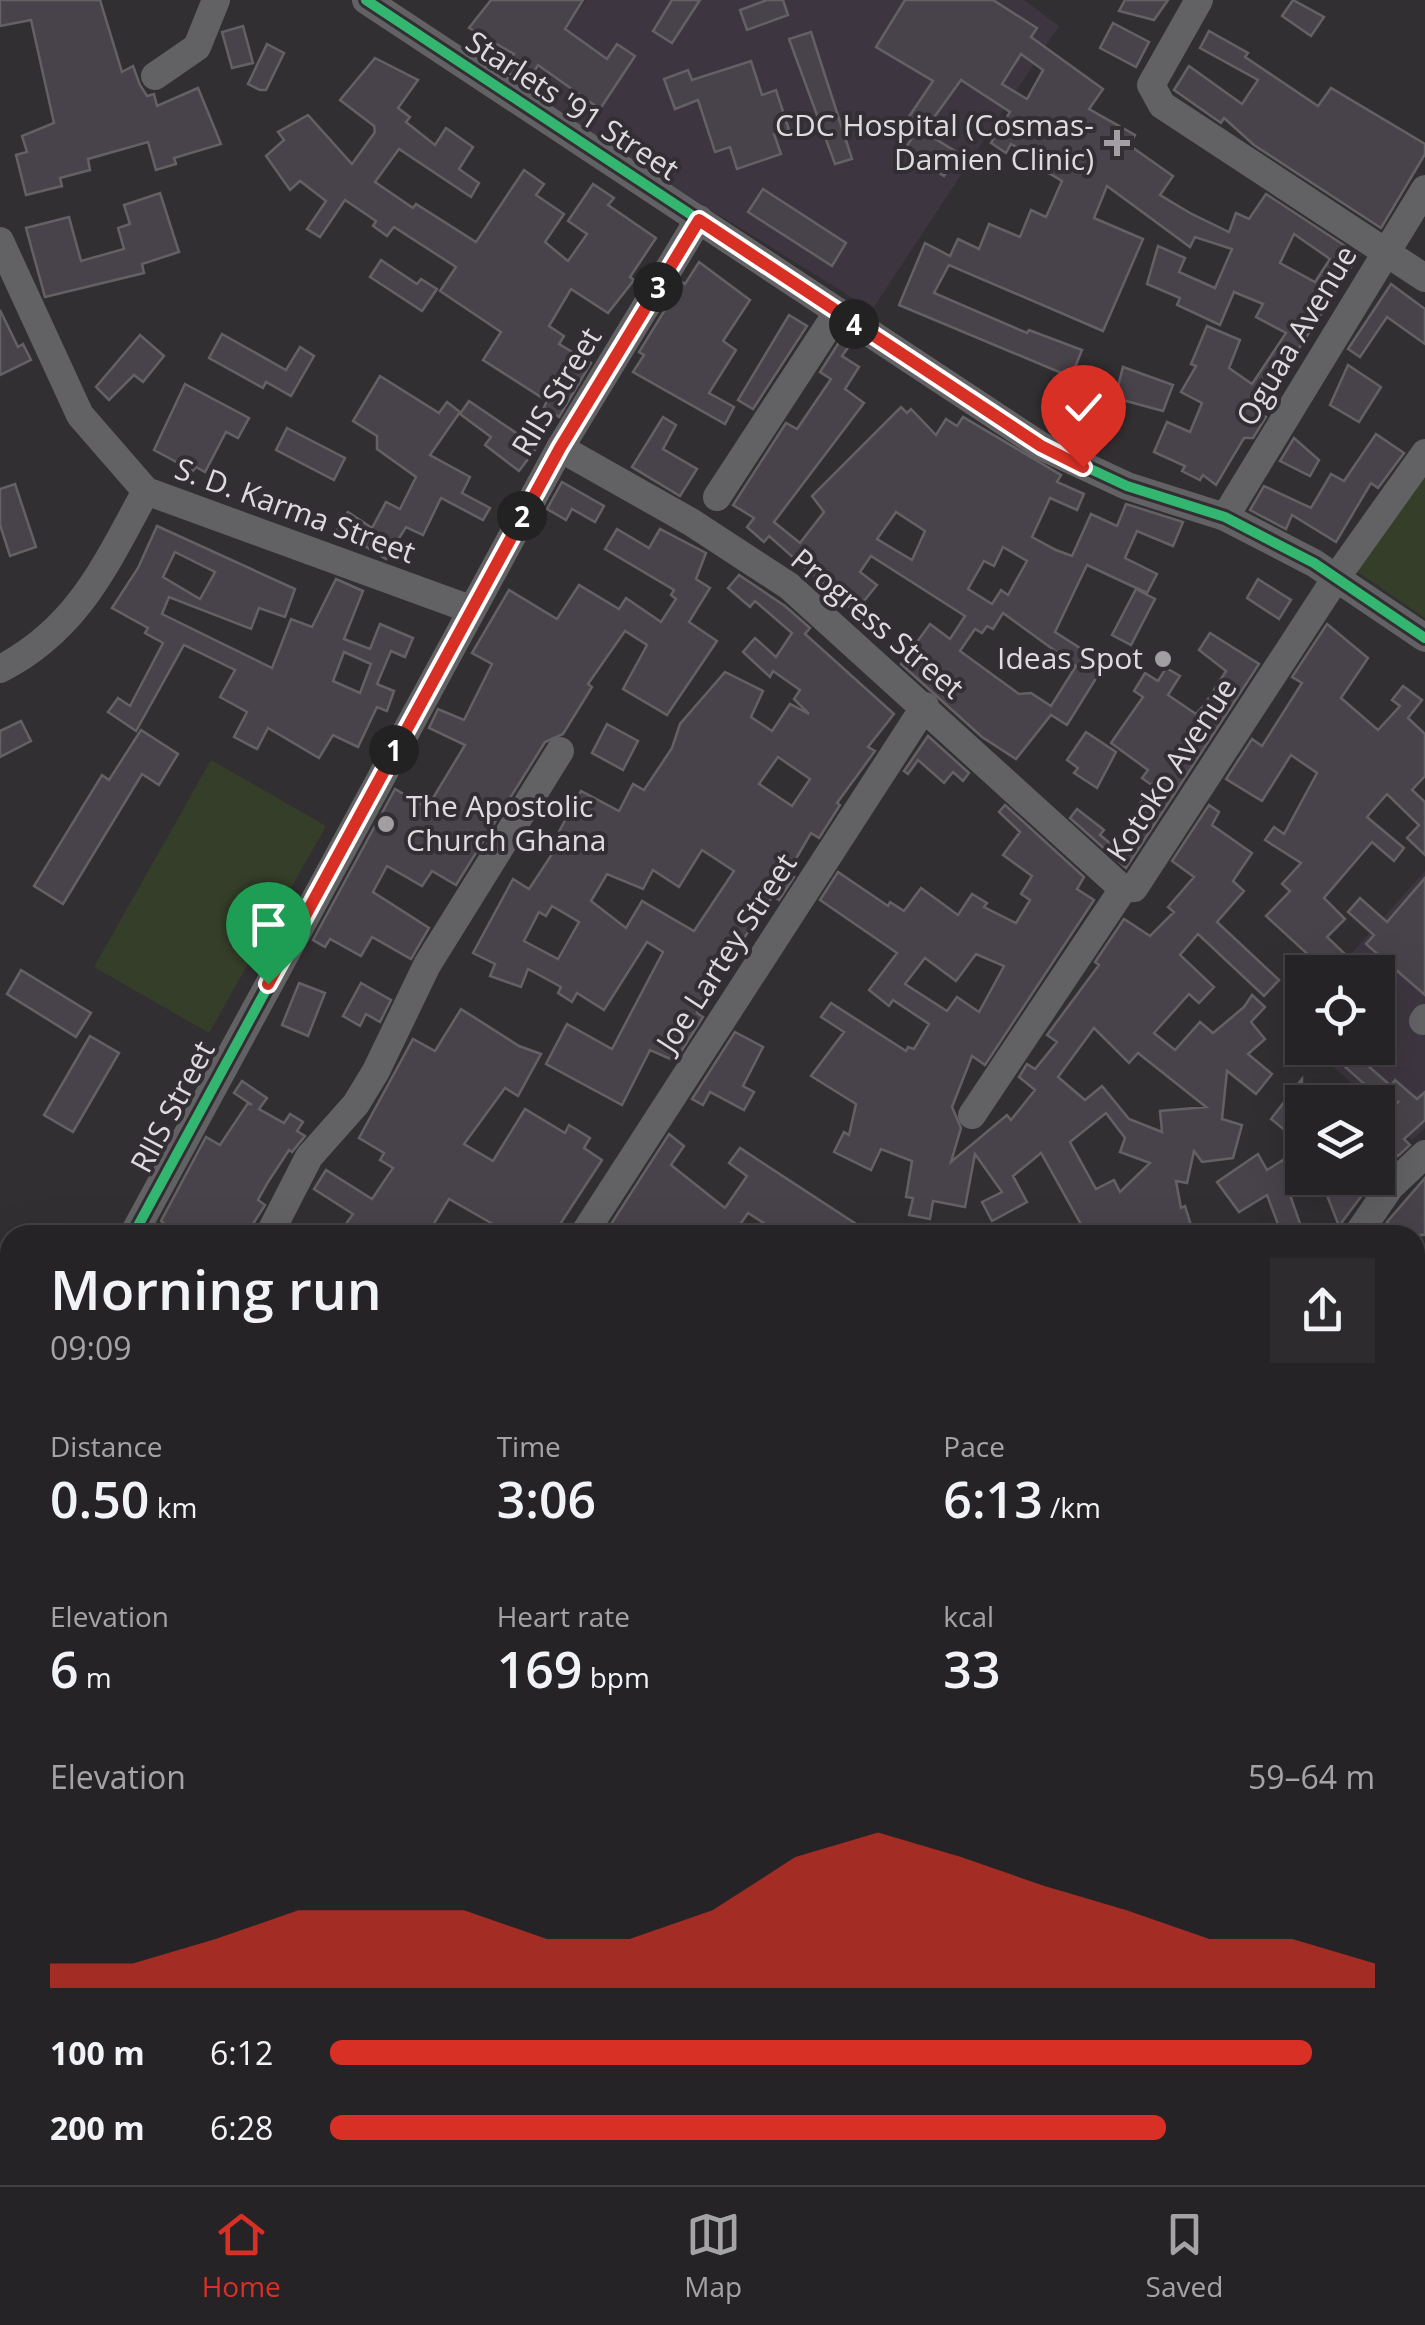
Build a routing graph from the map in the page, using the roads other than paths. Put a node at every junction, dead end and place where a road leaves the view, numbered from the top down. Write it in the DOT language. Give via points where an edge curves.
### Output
graph roads {
  1 [pos="216,0"];
  2 [pos="366,0"];
  3 [pos="1199,0"];
  4 [pos="155,76"];
  5 [pos="1425,188"];
  6 [pos="699,220"];
  7 [pos="0,241"];
  8 [pos="1386,253"];
  9 [pos="1425,278"];
  10 [pos="837,313"];
  11 [pos="560,448"];
  12 [pos="1425,453"];
  13 [pos="146,491"];
  14 [pos="717,497"];
  15 [pos="1225,517"];
  16 [pos="1336,578"];
  17 [pos="470,609"];
  18 [pos="1425,638"];
  19 [pos="0,669"];
  20 [pos="925,706"];
  21 [pos="560,751"];
  22 [pos="1123,888"];
  23 [pos="972,1115"];
  24 [pos="1425,1154"];
  25 [pos="138,1225"];
  26 [pos="275,1225"];
  27 [pos="589,1225"];
  28 [pos="1364,1225"];
  1 -- 4 [label="street" via="197,48"];
  2 -- 6 [label="street, Starlets '91 Street"];
  3 -- 8 [label="street" via="1152,85 1162,105"];
  5 -- 8 [label="street, Oguaa Avenue"];
  6 -- 10 [label="street, Starlets '91 Street"];
  6 -- 11 [label="street, RIIS Street"];
  7 -- 13 [label="street, S. D. Karma Street" via="80,415"];
  8 -- 9 [label="street"];
  8 -- 15 [label="street, Oguaa Avenue"];
  10 -- 14 [label="street"];
  10 -- 15 [label="street, Starlets '91 Street" via="1041,446 1127,486"];
  11 -- 17 [label="street, RIIS Street"];
  11 -- 20 [label="street, Progress Street" via="788,586"];
  12 -- 16 [label="street, Kotoko Avenue"];
  13 -- 17 [label="street, S. D. Karma Street"];
  13 -- 19 [label="street" via="86,599 49,637"];
  15 -- 16 [label="street, Starlets '91 Street"];
  16 -- 18 [label="street, Starlets '91 Street"];
  16 -- 22 [label="street, Kotoko Avenue" via="1134,888"];
  17 -- 25 [label="street, RIIS Street"];
  20 -- 22 [label="street, Progress Street"];
  20 -- 27 [label="street, Joe Lartey Street"];
  21 -- 26 [label="street" via="427,965 366,1088 309,1158"];
  22 -- 23 [label="street, Kotoko Avenue"];
  24 -- 28 [label="street" via="1390,1186"];
}
